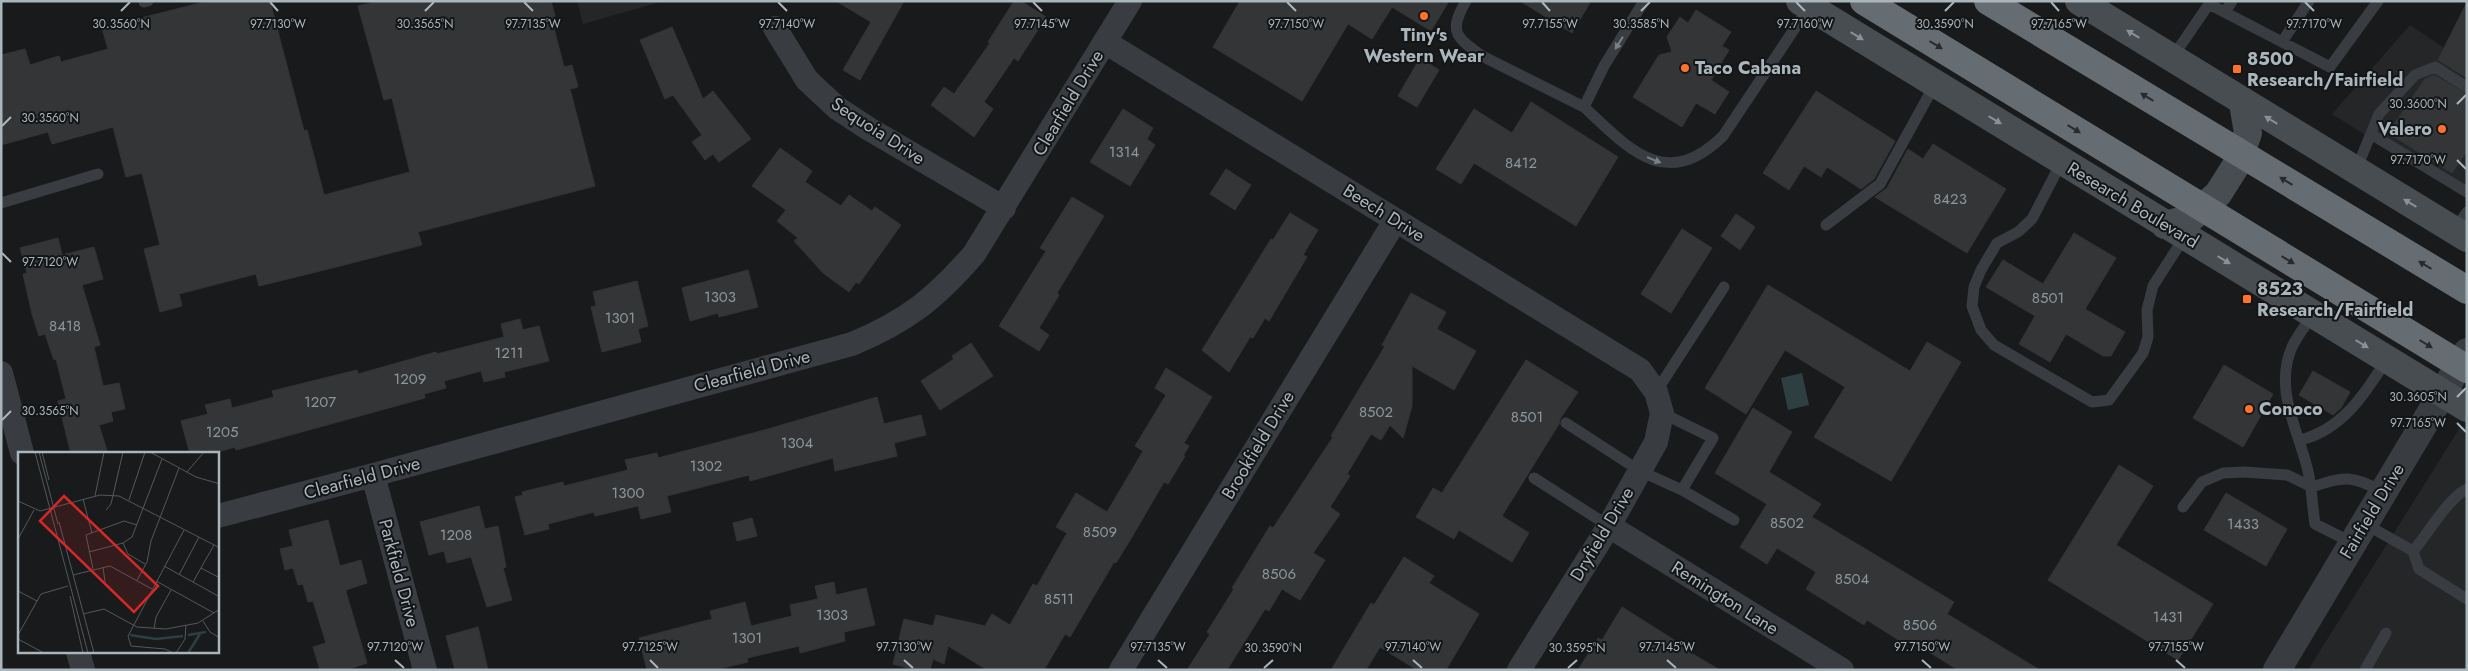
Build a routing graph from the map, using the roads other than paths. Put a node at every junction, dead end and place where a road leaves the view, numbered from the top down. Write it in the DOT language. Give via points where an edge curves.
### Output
graph roads {
  1 [pos="1130,1"];
  2 [pos="1466,1"];
  3 [pos="1644,1"];
  4 [pos="1864,1"];
  5 [pos="1988,1"];
  6 [pos="2079,1"];
  7 [pos="2232,1"];
  8 [pos="2309,1"];
  9 [pos="2378,1"];
  10 [pos="2208,2"];
  11 [pos="1805,4"];
  12 [pos="2226,12"];
  13 [pos="775,28"];
  14 [pos="1104,42"];
  15 [pos="2282,42"];
  16 [pos="2172,58"];
  17 [pos="1936,84"];
  18 [pos="2467,87"];
  19 [pos="2243,103"];
  20 [pos="1584,107"];
  21 [pos="2371,134"];
  22 [pos="2062,161"];
  23 [pos="2356,170"];
  24 [pos="98,174"];
  25 [pos="2467,192"];
  26 [pos="1,203"];
  27 [pos="1004,208"];
  28 [pos="1395,221"];
  29 [pos="1826,225"];
  30 [pos="2463,227"];
  31 [pos="2175,230"];
  32 [pos="1724,287"];
  33 [pos="2467,290"];
  34 [pos="2313,314"];
  35 [pos="2467,352"];
  36 [pos="2387,359"];
  37 [pos="2467,369"];
  38 [pos="1,373"];
  39 [pos="2442,393"];
  40 [pos="1659,402"];
  41 [pos="2467,408"];
  42 [pos="1566,423"];
  43 [pos="2300,440"];
  44 [pos="21,452"];
  45 [pos="1640,470"];
  46 [pos="373,475"];
  47 [pos="1534,478"];
  48 [pos="2312,486"];
  49 [pos="2467,489"];
  50 [pos="1682,490"];
  51 [pos="2383,492"];
  52 [pos="2183,507"];
  53 [pos="219,516"];
  54 [pos="1734,520"];
  55 [pos="1609,526"];
  56 [pos="2358,534"];
  57 [pos="2412,551"];
  58 [pos="2467,599"];
  59 [pos="2386,633"];
  60 [pos="79,654"];
  61 [pos="83,670"];
  62 [pos="426,670"];
  63 [pos="1121,670"];
  64 [pos="1519,670"];
  65 [pos="1842,670"];
  66 [pos="2277,670"];
  67 [pos="2365,670"];
  1 -- 14 [label="street, Clearfield Drive"];
  2 -- 20 [label="lane" via="1456,19 1456,29 1467,46"];
  3 -- 20 [label="lane, one-way" via="1604,66"];
  4 -- 37 [label="highway, one-way, bridge"];
  33 -- 5 [label="highway, one-way, bridge"];
  16 -- 6 [label="main road, one-way"];
  7 -- 12 [label="lane"];
  8 -- 15 [label="lane"];
  9 -- 15 [label="lane" via="2330,67"];
  10 -- 12 [label="lane"];
  10 -- 16 [label="lane"];
  11 -- 17 [label="main road, Research Boulevard, one-way"];
  20 -- 11 [label="lane, one-way" via="1632,151 1665,164 1708,151 1723,136"];
  12 -- 15 [label="lane"];
  13 -- 27 [label="street, Sequoia Drive" via="808,80 837,108"];
  14 -- 27 [label="street, Clearfield Drive"];
  14 -- 28 [label="street, Beech Drive"];
  16 -- 19 [label="main road"];
  17 -- 22 [label="main road, Research Boulevard, one-way"];
  17 -- 29 [label="lane" via="1880,184"];
  18 -- 21 [label="lane" via="2435,67 2415,75 2379,114"];
  23 -- 19 [label="main road, one-way"];
  19 -- 31 [label="main road" via="2248,133 2237,164 2218,194"];
  21 -- 23 [label="lane"];
  21 -- 25 [label="lane"];
  22 -- 31 [label="main road, Research Boulevard"];
  22 -- 31 [label="lane" via="2032,219 1997,244 1974,287 1972,306 1980,330 1994,345 2092,402 2109,400 2143,353 2148,337 2147,310 2153,286"];
  30 -- 23 [label="main road, one-way"];
  24 -- 26 [label="lane"];
  27 -- 46 [label="street, Clearfield Drive" via="974,254 944,288 912,314 852,344"];
  28 -- 40 [label="street, Beech Drive" via="1640,370"];
  28 -- 63 [label="street, Brookfield Drive"];
  31 -- 34 [label="main road, Research Boulevard, one-way"];
  32 -- 40 [label="lane"];
  34 -- 36 [label="main road, Research Boulevard, one-way"];
  34 -- 43 [label="lane" via="2292,347 2285,390 2290,418"];
  35 -- 39 [label="street, Fairfield Drive"];
  36 -- 39 [label="main road, Research Boulevard"];
  36 -- 43 [label="lane" via="2354,408 2315,437"];
  38 -- 44 [label="street"];
  39 -- 41 [label="main road, Research Boulevard"];
  39 -- 51 [label="street, Fairfield Drive"];
  40 -- 45 [label="street, Dryfield Drive" via="1656,442"];
  40 -- 50 [label="lane" via="1713,438"];
  42 -- 45 [label="lane"];
  43 -- 48 [label="lane"];
  45 -- 50 [label="lane"];
  45 -- 55 [label="street, Dryfield Drive"];
  46 -- 53 [label="street, Clearfield Drive"];
  46 -- 62 [label="street, Parkfield Drive"];
  47 -- 55 [label="lane"];
  48 -- 51 [label="lane" via="2344,477 2365,482"];
  48 -- 52 [label="lane" via="2286,475 2223,473 2202,482"];
  48 -- 56 [label="lane" via="2315,524"];
  49 -- 57 [label="lane" via="2444,509"];
  50 -- 54 [label="lane"];
  51 -- 56 [label="street, Fairfield Drive"];
  55 -- 64 [label="street, Dryfield Drive"];
  55 -- 65 [label="street, Remington Lane"];
  56 -- 57 [label="lane"];
  56 -- 66 [label="street, Fairfield Drive"];
  57 -- 58 [label="lane" via="2419,568"];
  59 -- 67 [label="lane"];
  60 -- 61 [label="street"];
}
